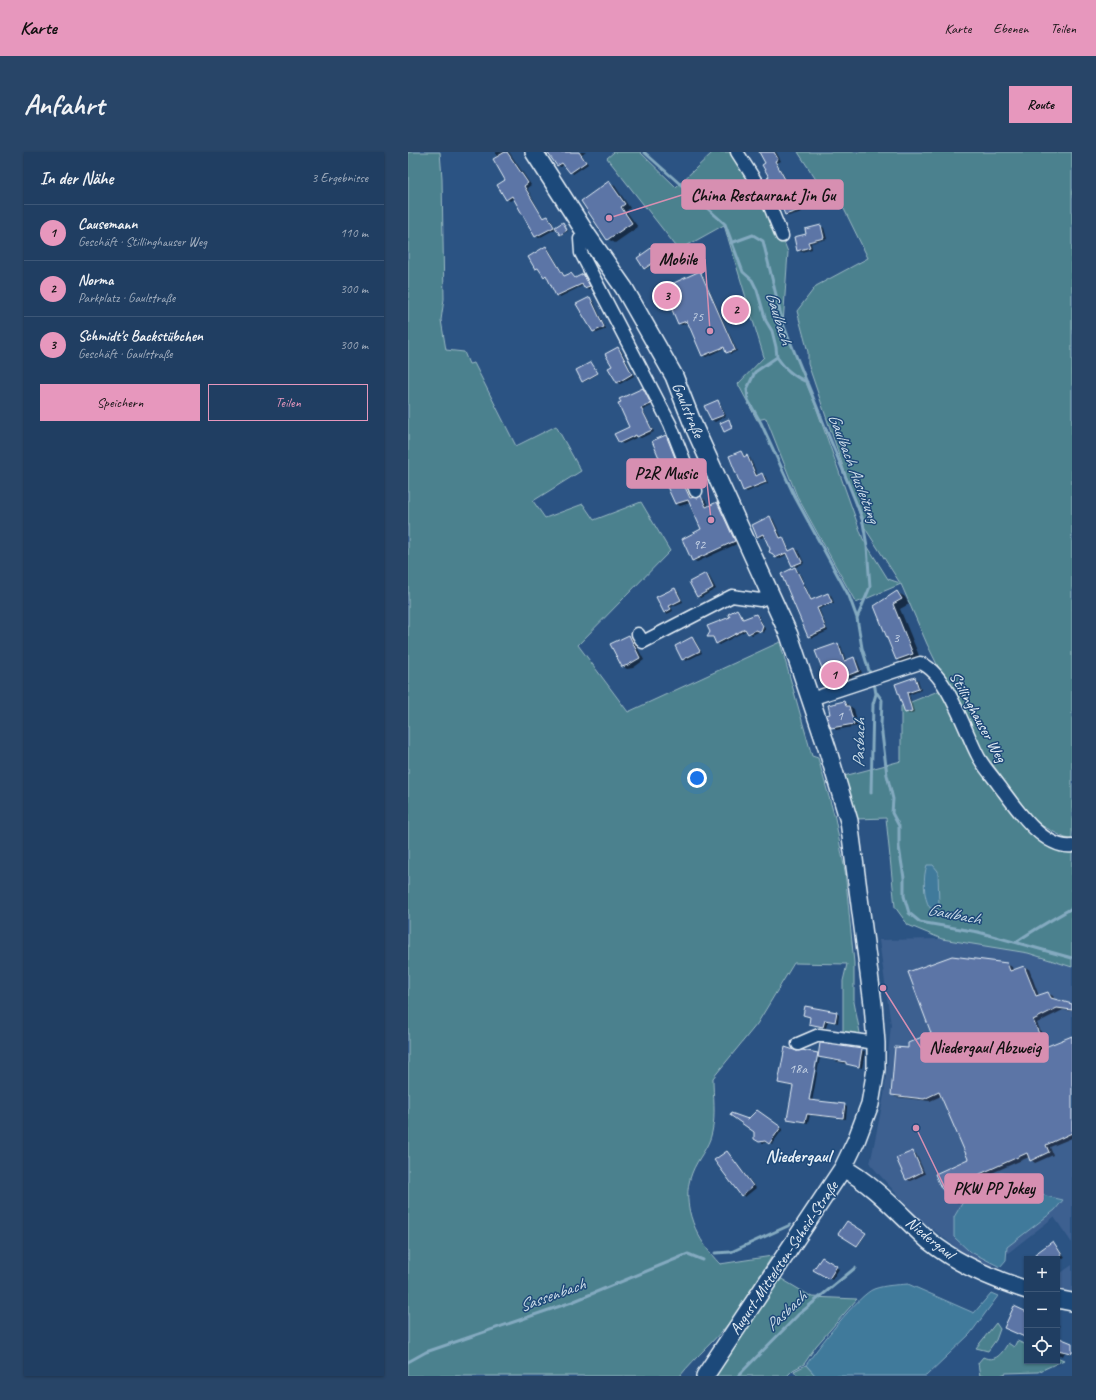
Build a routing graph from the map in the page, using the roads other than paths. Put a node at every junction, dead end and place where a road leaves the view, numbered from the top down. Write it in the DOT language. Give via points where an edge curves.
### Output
graph roads {
  1 [pos="534,152"];
  2 [pos="737,152"];
  3 [pos="587,235"];
  4 [pos="782,236"];
  5 [pos="696,491"];
  6 [pos="772,595"];
  7 [pos="638,634"];
  8 [pos="811,699"];
  9 [pos="1072,846"];
  10 [pos="876,1043"];
  11 [pos="798,1044"];
  12 [pos="843,1168"];
  13 [pos="1024,1289"];
  14 [pos="1060,1300"];
  15 [pos="1072,1302"];
  16 [pos="705,1376"];
  1 -- 3 [label="main road, Gaulstraße"];
  2 -- 4 [label="street" via="766,199"];
  3 -- 5 [label="street, Gaulstraße" via="580,239 581,253 670,424"];
  3 -- 6 [label="main road, Gaulstraße" via="628,295 674,376"];
  6 -- 7 [label="street" via="760,600 732,596 643,642"];
  6 -- 8 [label="main road, Gaulstraße"];
  8 -- 9 [label="street, Stillinghauser Weg" via="920,663 930,668 944,685 978,756 1026,821 1050,840"];
  8 -- 10 [label="main road, August-Mittelsten-Scheid-Straße" via="849,821"];
  10 -- 11 [label="street" via="819,1035"];
  10 -- 12 [label="main road, August-Mittelsten-Scheid-Straße" via="876,1069 870,1104"];
  12 -- 13 [label="main road, Niedergaul" via="859,1177 930,1242 961,1262"];
  12 -- 16 [label="main road, August-Mittelsten-Scheid-Straße"];
  14 -- 15 [label="main road"];
}
